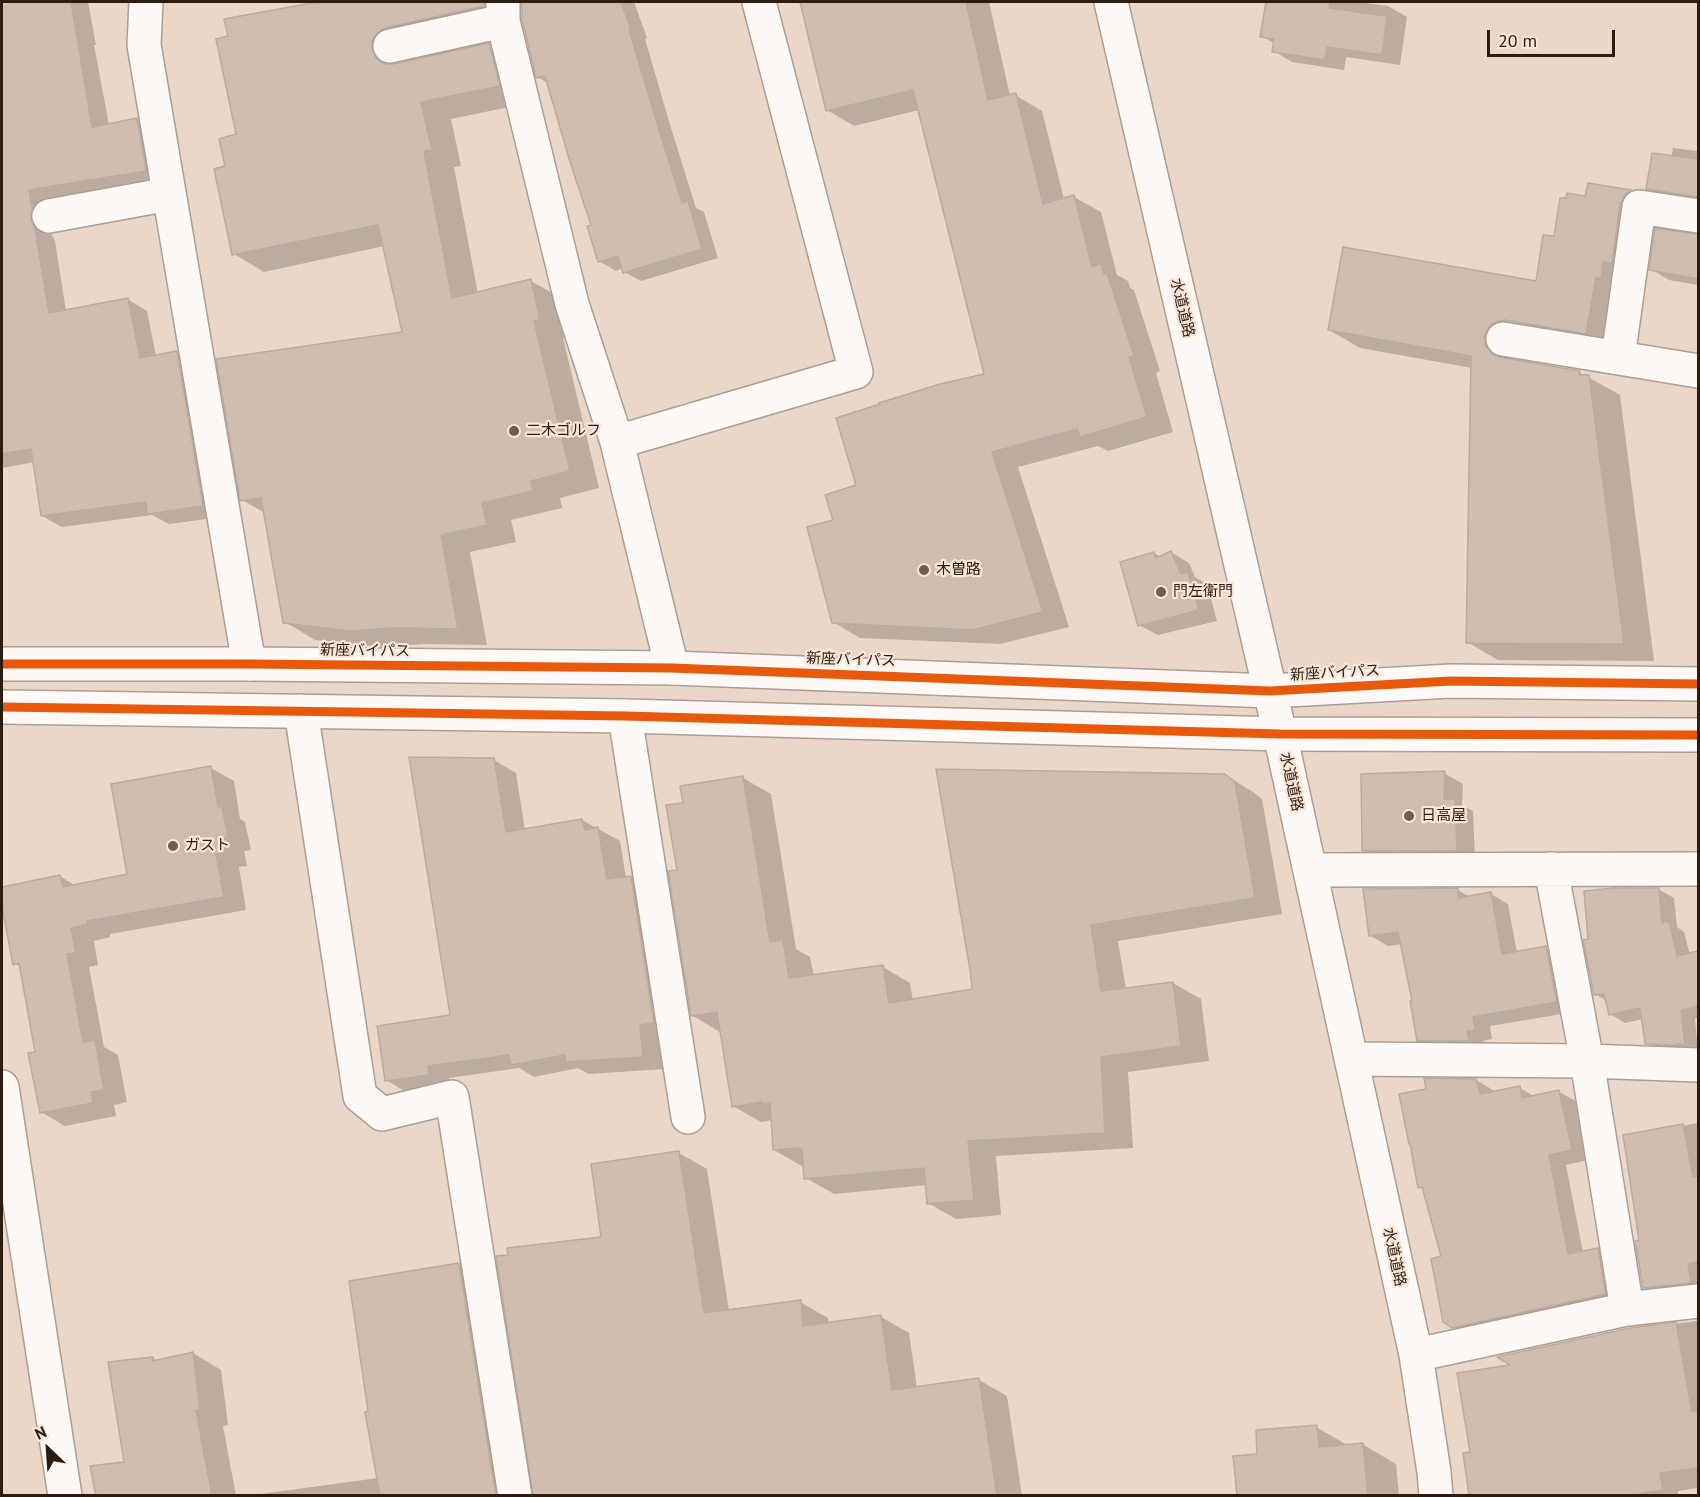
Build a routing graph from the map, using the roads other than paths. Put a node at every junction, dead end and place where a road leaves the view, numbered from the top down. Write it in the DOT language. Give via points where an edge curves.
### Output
graph roads {
  1 [pos="146,2"];
  2 [pos="759,2"];
  3 [pos="1111,2"];
  4 [pos="503,11"];
  5 [pos="390,46"];
  6 [pos="169,194"];
  7 [pos="49,216"];
  8 [pos="1698,216"];
  9 [pos="1503,339"];
  10 [pos="1618,358"];
  11 [pos="1698,371"];
  12 [pos="617,442"];
  13 [pos="2,664"];
  14 [pos="249,664"];
  15 [pos="672,669"];
  16 [pos="1698,684"];
  17 [pos="1270,692"];
  18 [pos="2,707"];
  19 [pos="301,711"];
  20 [pos="625,716"];
  21 [pos="1281,734"];
  22 [pos="1698,735"];
  23 [pos="1551,869"];
  24 [pos="1698,869"];
  25 [pos="1310,870"];
  26 [pos="1351,1059"];
  27 [pos="1587,1061"];
  28 [pos="1698,1065"];
  29 [pos="2,1088"];
  30 [pos="688,1117"];
  31 [pos="1698,1300"];
  32 [pos="1627,1310"];
  33 [pos="1416,1355"];
  34 [pos="65,1496"];
  35 [pos="515,1496"];
  36 [pos="1436,1496"];
  1 -- 6 [label="main road" via="144,45"];
  2 -- 12 [label="main road" via="856,372"];
  3 -- 17 [label="main road, 水道道路"];
  4 -- 5 [label="main road"];
  4 -- 12 [label="main road" via="573,304"];
  6 -- 7 [label="main road"];
  6 -- 14 [label="main road"];
  8 -- 10 [label="main road" via="1639,207"];
  9 -- 10 [label="main road"];
  10 -- 11 [label="main road"];
  12 -- 15 [label="main road"];
  13 -- 14 [label="main road, 新座バイパス"];
  14 -- 15 [label="main road, 新座バイパス"];
  15 -- 17 [label="main road, 新座バイパス"];
  16 -- 17 [label="main road, 新座バイパス" via="1451,681"];
  17 -- 21 [label="main road, 水道道路"];
  18 -- 19 [label="main road"];
  19 -- 20 [label="main road"];
  19 -- 35 [label="main road" via="360,1096 382,1114 452,1097"];
  20 -- 21 [label="main road"];
  20 -- 30 [label="main road"];
  21 -- 22 [label="main road"];
  21 -- 25 [label="main road, 水道道路"];
  23 -- 24 [label="main road"];
  23 -- 25 [label="main road"];
  23 -- 27 [label="main road"];
  25 -- 26 [label="main road, 水道道路"];
  26 -- 27 [label="main road"];
  26 -- 33 [label="main road, 水道道路"];
  27 -- 28 [label="main road"];
  27 -- 32 [label="main road"];
  29 -- 34 [label="main road"];
  31 -- 32 [label="main road"];
  32 -- 33 [label="main road"];
  33 -- 36 [label="main road, 水道道路"];
}
